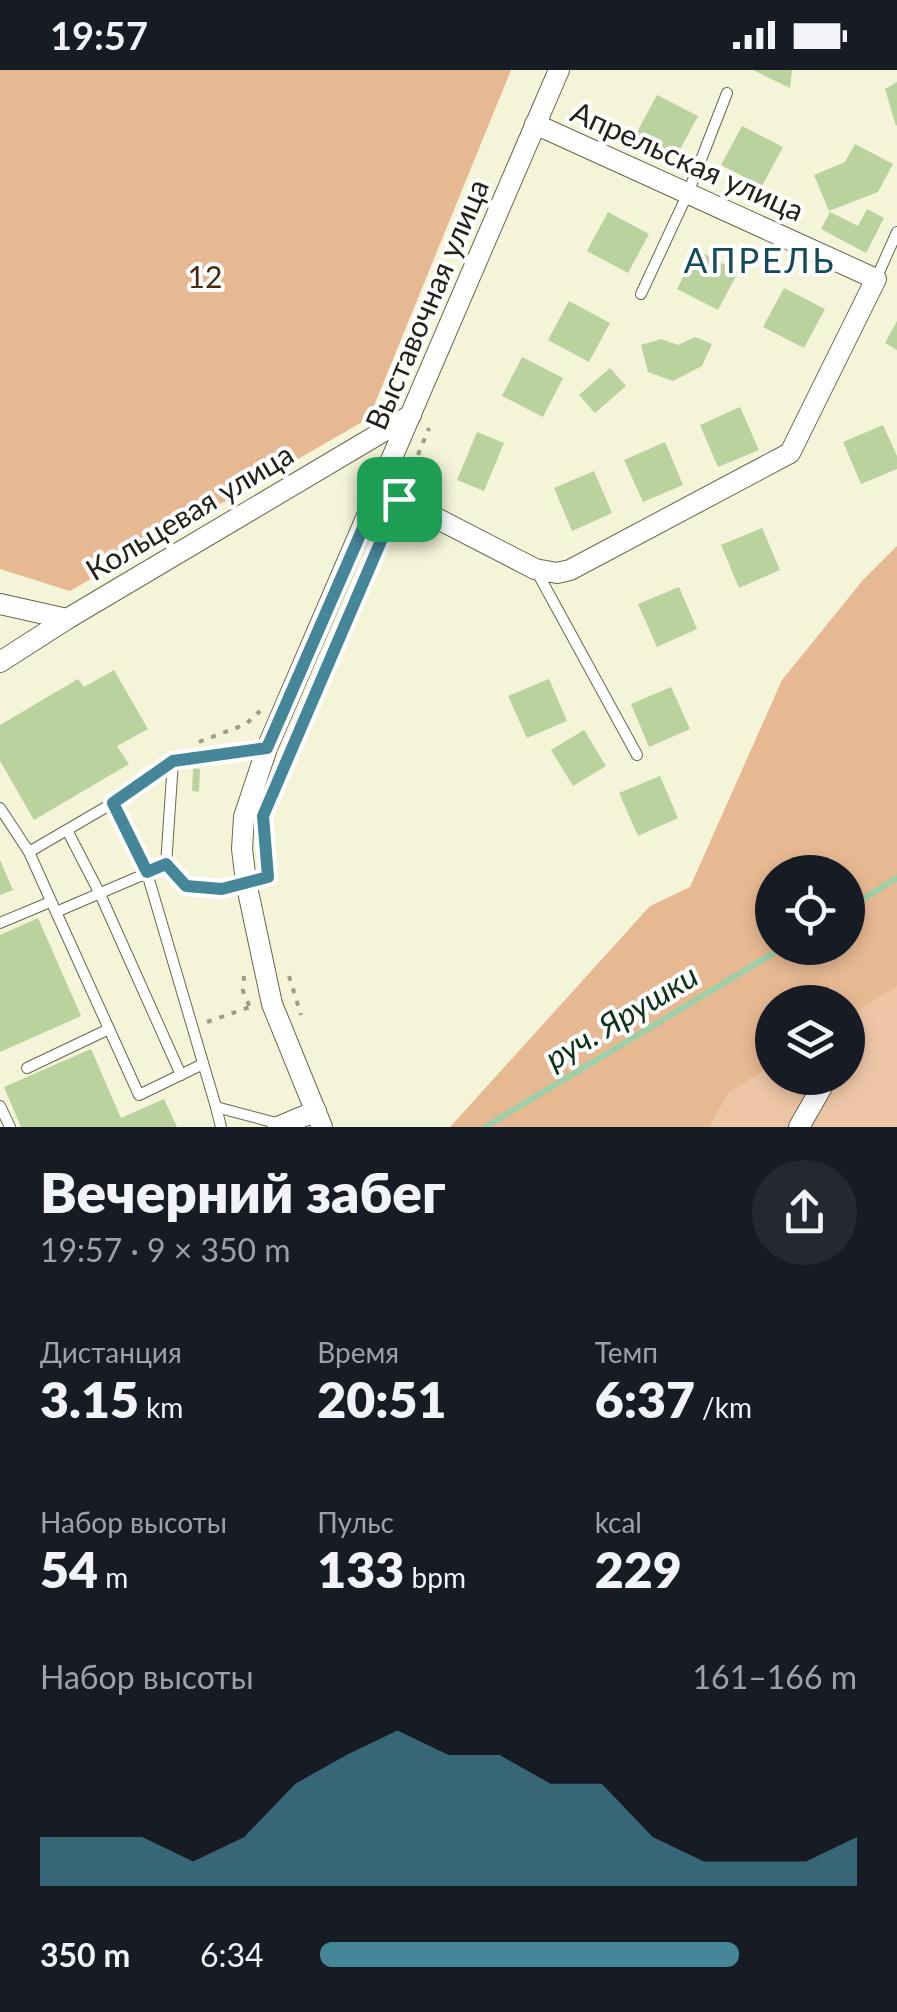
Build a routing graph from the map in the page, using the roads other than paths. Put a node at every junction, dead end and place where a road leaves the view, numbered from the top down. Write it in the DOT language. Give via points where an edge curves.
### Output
graph roads {
  1 [pos="559,70"];
  2 [pos="727,93"];
  3 [pos="536,124"];
  4 [pos="688,193"];
  5 [pos="897,232"];
  6 [pos="876,279"];
  7 [pos="641,294"];
  8 [pos="411,414"];
  9 [pos="389,494"];
  10 [pos="535,569"];
  11 [pos="0,604"];
  12 [pos="66,618"];
  13 [pos="0,662"];
  14 [pos="267,748"];
  15 [pos="637,755"];
  16 [pos="173,761"];
  17 [pos="113,803"];
  18 [pos="0,808"];
  19 [pos="67,830"];
  20 [pos="28,852"];
  21 [pos="147,872"];
  22 [pos="100,894"];
  23 [pos="53,907"];
  24 [pos="0,924"];
  25 [pos="109,1029"];
  26 [pos="201,1065"];
  27 [pos="27,1068"];
  28 [pos="181,1074"];
  29 [pos="817,1095"];
  30 [pos="0,1106"];
  31 [pos="216,1108"];
  32 [pos="319,1119"];
  33 [pos="279,1126"];
  34 [pos="10,1127"];
  35 [pos="221,1127"];
  36 [pos="799,1127"];
  1 -- 3 [label="street, Выставочная улица"];
  2 -- 4 [label="lane"];
  3 -- 4 [label="street, Апрельская улица"];
  3 -- 8 [label="street, Выставочная улица"];
  4 -- 6 [label="street, Апрельская улица"];
  4 -- 7 [label="lane"];
  5 -- 6 [label="lane"];
  6 -- 10 [label="street" via="790,453 570,570"];
  8 -- 9 [label="street, Выставочная улица"];
  8 -- 12 [label="street, Кольцевая улица"];
  9 -- 10 [label="street"];
  9 -- 14 [label="street, Выставочная улица"];
  10 -- 15 [label="lane"];
  11 -- 12 [label="street"];
  12 -- 13 [label="street, Кольцевая улица"];
  14 -- 16 [label="lane"];
  14 -- 32 [label="street, Выставочная улица" via="244,817 246,882 272,1004"];
  16 -- 17 [label="lane"];
  16 -- 21 [label="lane" via="166,864"];
  17 -- 19 [label="lane"];
  17 -- 21 [label="lane"];
  18 -- 20 [label="lane"];
  19 -- 20 [label="lane"];
  19 -- 22 [label="lane"];
  20 -- 23 [label="lane"];
  21 -- 22 [label="lane"];
  21 -- 26 [label="lane"];
  22 -- 23 [label="lane"];
  22 -- 28 [label="lane"];
  23 -- 24 [label="lane"];
  23 -- 25 [label="lane"];
  25 -- 27 [label="lane"];
  25 -- 28 [label="lane" via="140,1095"];
  26 -- 28 [label="lane"];
  26 -- 31 [label="lane"];
  29 -- 36 [label="street"];
  30 -- 34 [label="lane"];
  31 -- 33 [label="lane"];
  31 -- 35 [label="lane"];
  32 -- 33 [label="street"];
}
